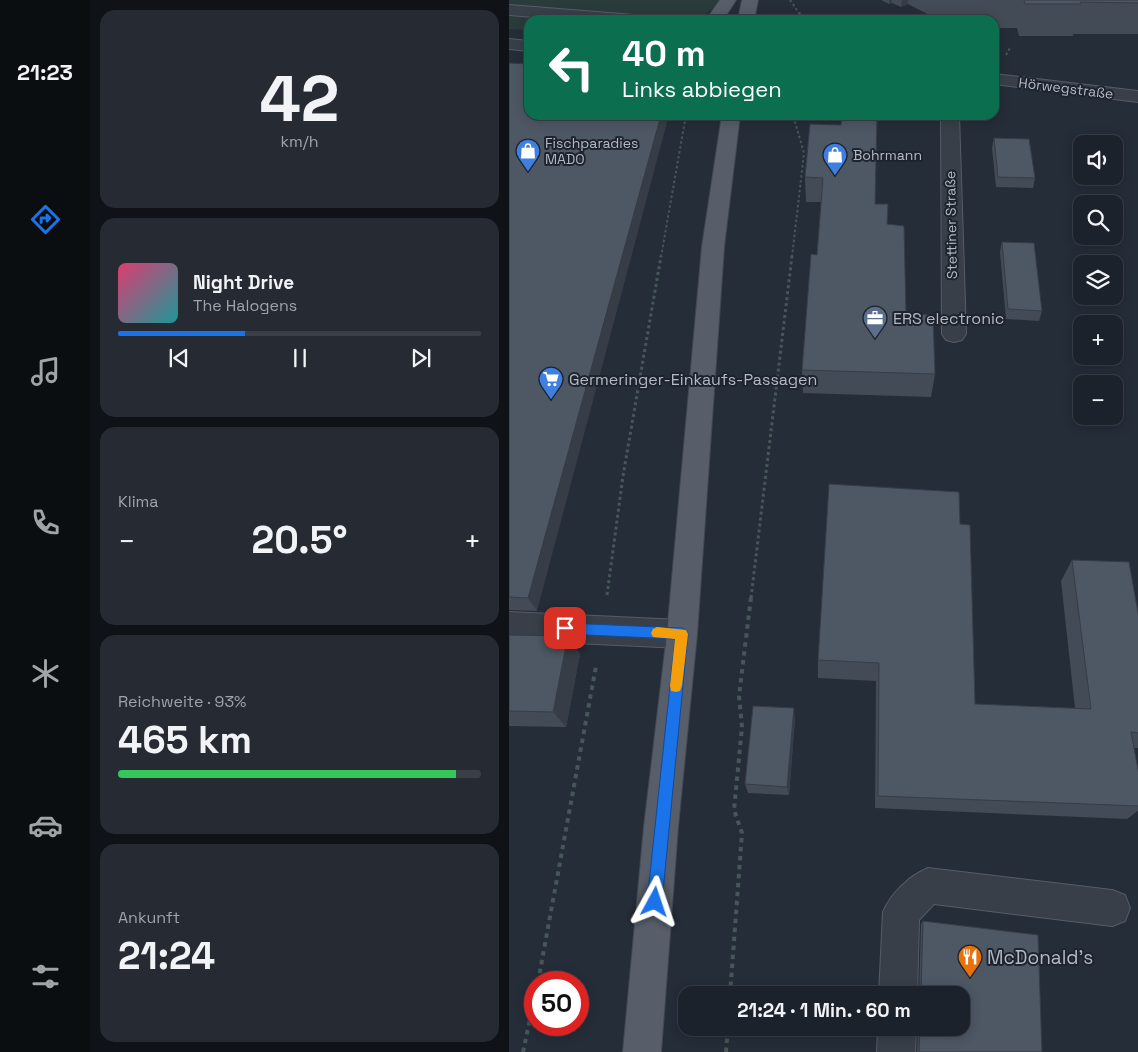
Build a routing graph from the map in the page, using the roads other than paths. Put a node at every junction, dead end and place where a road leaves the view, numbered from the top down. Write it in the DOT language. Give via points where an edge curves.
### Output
graph roads {
  1 [pos="728,0"];
  2 [pos="750,0"];
  3 [pos="509,10"];
  4 [pos="572,15"];
  5 [pos="718,15"];
  6 [pos="747,15"];
  7 [pos="509,44"];
  8 [pos="524,46"];
  9 [pos="999,80"];
  10 [pos="1138,97"];
  11 [pos="730,120"];
  12 [pos="950,120"];
  13 [pos="954,334"];
  14 [pos="509,626"];
  15 [pos="682,634"];
  16 [pos="1111,908"];
  17 [pos="898,986"];
  18 [pos="897,1036"];
  19 [pos="642,1052"];
  20 [pos="896,1052"];
  1 -- 5 [label="main road"];
  2 -- 6 [label="main road"];
  3 -- 4 [label="street"];
  7 -- 8 [label="street"];
  9 -- 10 [label="street, Hörwegstraße"];
  11 -- 15 [label="main road" via="713,247"];
  12 -- 13 [label="street, Stettiner Straße"];
  14 -- 15 [label="street"];
  15 -- 19 [label="main road" via="661,827"];
  16 -- 17 [label="street" via="928,886 901,912"];
  18 -- 20 [label="street"];
}
